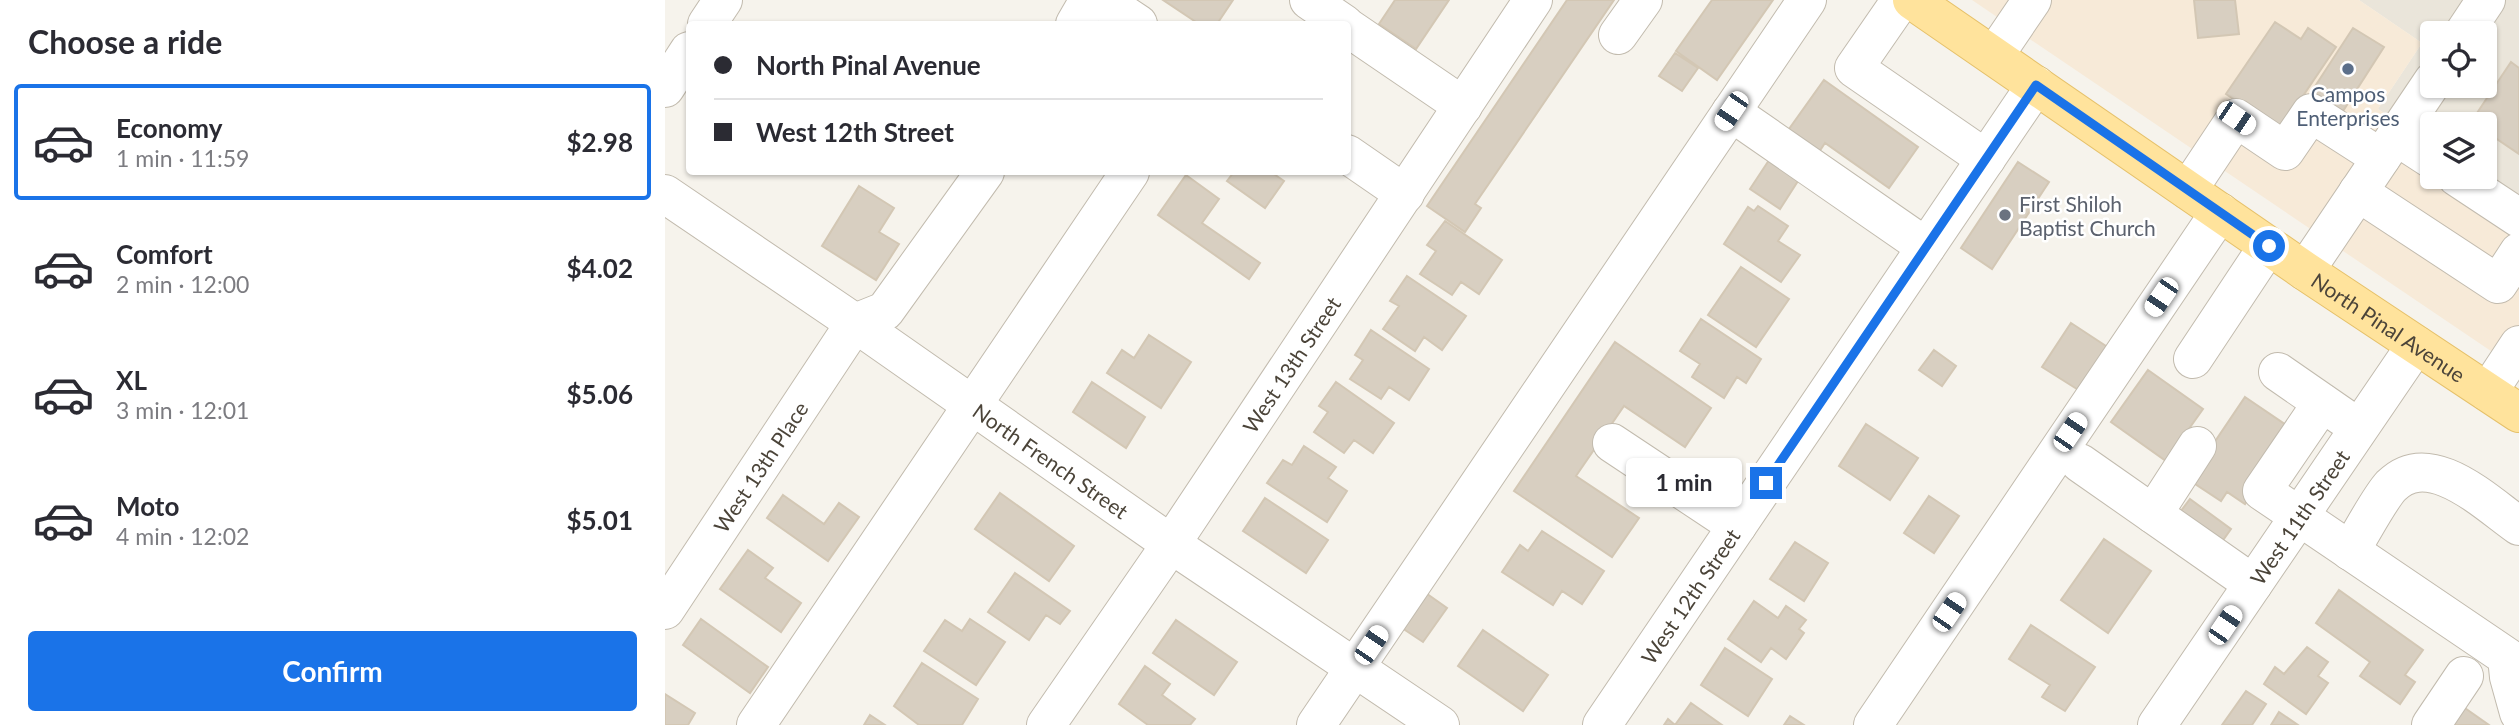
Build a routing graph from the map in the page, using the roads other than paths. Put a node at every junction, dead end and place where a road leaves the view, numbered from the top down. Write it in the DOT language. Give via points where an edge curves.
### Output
graph roads {
  1 [pos="723,0"];
  2 [pos="1089,0"];
  3 [pos="1102,0"];
  4 [pos="1309,0"];
  5 [pos="1533,0"];
  6 [pos="1643,0"];
  7 [pos="1807,0"];
  8 [pos="1901,0"];
  9 [pos="1912,0"];
  10 [pos="2032,0"];
  11 [pos="2486,0"];
  12 [pos="709,21"];
  13 [pos="1077,21"];
  14 [pos="1134,21"];
  15 [pos="1339,21"];
  16 [pos="2472,21"];
  17 [pos="1351,29"];
  18 [pos="1618,35"];
  19 [pos="686,56"];
  20 [pos="1994,56"];
  21 [pos="2036,85"];
  22 [pos="665,88"];
  23 [pos="2421,98"];
  24 [pos="1463,106"];
  25 [pos="1731,111"];
  26 [pos="2388,147"];
  27 [pos="2420,156"];
  28 [pos="1351,157"];
  29 [pos="1986,159"];
  30 [pos="983,175"];
  31 [pos="1128,175"];
  32 [pos="2475,189"];
  33 [pos="2188,190"];
  34 [pos="2358,192"];
  35 [pos="665,194"];
  36 [pos="1405,194"];
  37 [pos="2220,212"];
  38 [pos="2519,218"];
  39 [pos="2269,246"];
  40 [pos="1926,247"];
  41 [pos="2519,252"];
  42 [pos="2305,271"];
  43 [pos="855,323"];
  44 [pos="2416,345"];
  45 [pos="2519,345"];
  46 [pos="2193,359"];
  47 [pos="2278,372"];
  48 [pos="2504,402"];
  49 [pos="2322,403"];
  50 [pos="972,405"];
  51 [pos="2359,428"];
  52 [pos="1612,443"];
  53 [pos="2197,446"];
  54 [pos="2080,463"];
  55 [pos="2153,514"];
  56 [pos="2299,516"];
  57 [pos="1737,526"];
  58 [pos="2519,526"];
  59 [pos="1171,544"];
  60 [pos="2350,551"];
  61 [pos="2253,584"];
  62 [pos="665,611"];
  63 [pos="1355,668"];
  64 [pos="2464,676"];
  65 [pos="2519,713"];
  66 [pos="756,725"];
  67 [pos="1046,725"];
  68 [pos="1316,725"];
  69 [pos="1440,725"];
  70 [pos="1602,725"];
  71 [pos="1873,725"];
  72 [pos="2157,725"];
  73 [pos="2431,725"];
  1 -- 12 [label="street"];
  2 -- 13 [label="street"];
  3 -- 14 [label="street"];
  4 -- 15 [label="street"];
  5 -- 24 [label="street, West 13th Street"];
  6 -- 18 [label="street"];
  7 -- 25 [label="street"];
  8 -- 29 [label="street" via="1854,68"];
  9 -- 20 [label="main road, North Pinal Avenue"];
  10 -- 20 [label="street"];
  11 -- 16 [label="street"];
  17 -- 24 [label="street"];
  19 -- 22 [label="street"];
  20 -- 21 [label="main road, North Pinal Avenue"];
  21 -- 29 [label="street, West 12th Street"];
  21 -- 33 [label="main road, North Pinal Avenue"];
  23 -- 26 [label="street"];
  24 -- 36 [label="street, West 13th Street"];
  25 -- 40 [label="street"];
  25 -- 63 [label="street"];
  26 -- 27 [label="street"];
  26 -- 33 [label="street" via="2311,113 2285,151 2236,118"];
  26 -- 34 [label="street"];
  28 -- 36 [label="street"];
  29 -- 40 [label="street, West 12th Street"];
  30 -- 43 [label="street" via="885,311"];
  31 -- 50 [label="street"];
  32 -- 38 [label="street"];
  33 -- 37 [label="main road, North Pinal Avenue"];
  34 -- 41 [label="street" via="2498,284"];
  34 -- 42 [label="street"];
  35 -- 43 [label="street, North French Street"];
  36 -- 59 [label="street, West 13th Street"];
  37 -- 39 [label="main road, North Pinal Avenue"];
  37 -- 71 [label="street"];
  39 -- 42 [label="main road, North Pinal Avenue"];
  39 -- 46 [label="street"];
  40 -- 57 [label="street, West 12th Street"];
  42 -- 44 [label="main road, North Pinal Avenue"];
  43 -- 50 [label="street, North French Street"];
  43 -- 62 [label="street, West 13th Place"];
  44 -- 48 [label="main road, North Pinal Avenue"];
  44 -- 51 [label="street, West 11th Street"];
  45 -- 48 [label="street"];
  47 -- 49 [label="street"];
  49 -- 51 [label="street"];
  49 -- 56 [label="street" via="2262,491"];
  50 -- 59 [label="street, North French Street"];
  50 -- 66 [label="street"];
  51 -- 56 [label="street, West 11th Street"];
  52 -- 57 [label="street"];
  53 -- 55 [label="street"];
  54 -- 55 [label="street"];
  55 -- 61 [label="street"];
  56 -- 60 [label="street"];
  56 -- 61 [label="street, West 11th Street"];
  57 -- 70 [label="street, West 12th Street"];
  58 -- 60 [label="street" via="2451,478 2412,472 2391,486"];
  59 -- 63 [label="street, North French Street"];
  59 -- 67 [label="street, West 13th Street"];
  60 -- 65 [label="street" via="2507,657"];
  61 -- 72 [label="street, West 11th Street"];
  63 -- 68 [label="street"];
  63 -- 69 [label="street, North French Street"];
  64 -- 73 [label="street"];
}
